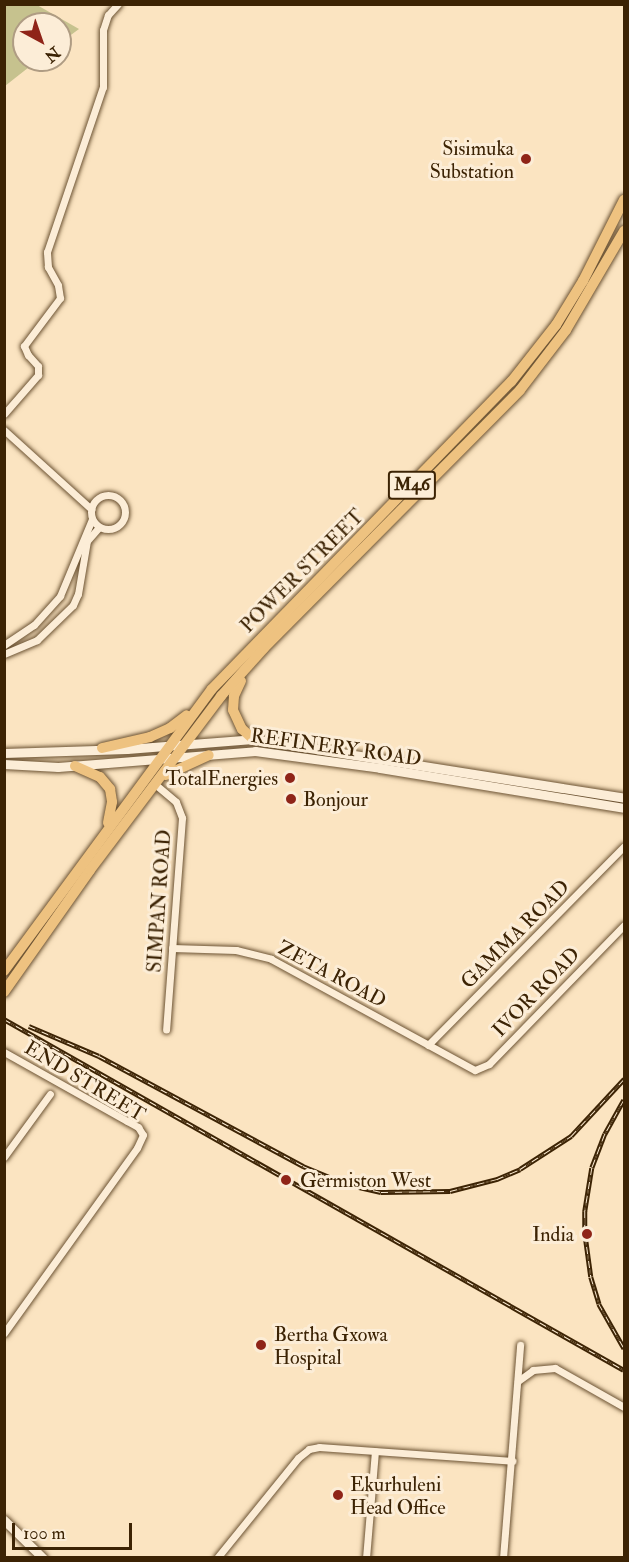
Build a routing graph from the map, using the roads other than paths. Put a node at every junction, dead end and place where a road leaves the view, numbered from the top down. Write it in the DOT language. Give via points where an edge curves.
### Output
graph roads {
  1 [pos="118,4"];
  2 [pos="624,200"];
  3 [pos="624,231"];
  4 [pos="556,325"];
  5 [pos="566,330"];
  6 [pos="4,414"];
  7 [pos="4,430"];
  8 [pos="418,487"];
  9 [pos="91,509"];
  10 [pos="92,519"];
  11 [pos="99,527"];
  12 [pos="37,622"];
  13 [pos="47,632"];
  14 [pos="4,645"];
  15 [pos="264,648"];
  16 [pos="4,654"];
  17 [pos="196,709"];
  18 [pos="254,739"];
  19 [pos="185,745"];
  20 [pos="169,746"];
  21 [pos="102,748"];
  22 [pos="4,753"];
  23 [pos="209,755"];
  24 [pos="175,758"];
  25 [pos="159,759"];
  26 [pos="4,764"];
  27 [pos="75,766"];
  28 [pos="435,768"];
  29 [pos="489,777"];
  30 [pos="432,779"];
  31 [pos="158,782"];
  32 [pos="540,784"];
  33 [pos="488,788"];
  34 [pos="538,795"];
  35 [pos="624,798"];
  36 [pos="624,808"];
  37 [pos="106,829"];
  38 [pos="624,846"];
  39 [pos="624,924"];
  40 [pos="40,931"];
  41 [pos="172,948"];
  42 [pos="4,971"];
  43 [pos="4,992"];
  44 [pos="166,1029"];
  45 [pos="428,1045"];
  46 [pos="4,1052"];
  47 [pos="465,1066"];
  48 [pos="50,1094"];
  49 [pos="4,1157"];
  50 [pos="4,1333"];
  51 [pos="520,1345"];
  52 [pos="518,1381"];
  53 [pos="624,1407"];
  54 [pos="375,1451"];
  55 [pos="512,1461"];
  56 [pos="4,1520"];
  57 [pos="224,1547"];
  58 [pos="43,1557"];
  59 [pos="213,1557"];
  60 [pos="217,1557"];
  61 [pos="366,1557"];
  62 [pos="503,1557"];
  1 -- 6 [label="street" via="108,15 103,30 103,87 47,252 48,267 60,298 24,346 39,366 38,375"];
  2 -- 4 [label="main road, POWER STREET / M46" via="584,281"];
  3 -- 5 [label="main road, POWER STREET / M46"];
  4 -- 5 [label="main road"];
  4 -- 8 [label="main road, POWER STREET / M46"];
  5 -- 8 [label="main road, POWER STREET / M46" via="520,390"];
  7 -- 9 [label="street"];
  8 -- 15 [label="main road, POWER STREET / M46"];
  8 -- 17 [label="main road, POWER STREET / M46" via="257,642"];
  9 -- 10 [label="street"];
  9 -- 11 [label="street" via="97,500 107,496 118,499 123,507 119,525"];
  10 -- 11 [label="street"];
  10 -- 12 [label="street" via="65,588"];
  11 -- 13 [label="street" via="87,541 73,605"];
  12 -- 13 [label="street"];
  12 -- 14 [label="street"];
  13 -- 16 [label="street"];
  15 -- 18 [label="main road" via="236,688 232,702 238,723"];
  15 -- 19 [label="main road, POWER STREET / M46" via="221,696"];
  17 -- 20 [label="main road, POWER STREET / M46"];
  17 -- 21 [label="main road" via="150,737"];
  18 -- 19 [label="main road, REFINERY ROAD"];
  18 -- 28 [label="main road, REFINERY ROAD"];
  19 -- 20 [label="main road, REFINERY ROAD"];
  19 -- 24 [label="main road, POWER STREET / M46"];
  20 -- 21 [label="main road, REFINERY ROAD"];
  20 -- 25 [label="main road, POWER STREET / M46"];
  21 -- 22 [label="main road, REFINERY ROAD"];
  23 -- 24 [label="main road, REFINERY ROAD"];
  23 -- 30 [label="main road, REFINERY ROAD" via="258,752"];
  23 -- 31 [label="main road" via="180,766"];
  24 -- 25 [label="main road, REFINERY ROAD"];
  24 -- 31 [label="main road, POWER STREET / M46"];
  25 -- 27 [label="main road, REFINERY ROAD"];
  25 -- 37 [label="main road, POWER STREET / M46"];
  26 -- 27 [label="main road, REFINERY ROAD"];
  27 -- 37 [label="main road" via="100,777 110,789 111,812"];
  28 -- 29 [label="main road, REFINERY ROAD"];
  28 -- 30 [label="main road"];
  29 -- 32 [label="main road, REFINERY ROAD"];
  29 -- 33 [label="main road"];
  30 -- 33 [label="main road, REFINERY ROAD"];
  31 -- 40 [label="main road, POWER STREET"];
  31 -- 41 [label="street, SIMPAN ROAD" via="176,802 182,818"];
  32 -- 34 [label="main road"];
  32 -- 35 [label="main road, REFINERY ROAD"];
  33 -- 34 [label="main road, REFINERY ROAD"];
  34 -- 36 [label="main road, REFINERY ROAD"];
  37 -- 40 [label="main road, POWER STREET"];
  38 -- 45 [label="street, GAMMA ROAD"];
  39 -- 47 [label="street, IVOR ROAD" via="489,1064 475,1070"];
  40 -- 42 [label="main road, POWER STREET"];
  40 -- 43 [label="main road, POWER STREET"];
  41 -- 44 [label="street, SIMPAN ROAD"];
  41 -- 45 [label="street, ZETA ROAD" via="236,950 271,958"];
  45 -- 47 [label="street, ZETA ROAD"];
  46 -- 50 [label="street, END STREET" via="138,1127 143,1135"];
  48 -- 49 [label="street"];
  51 -- 52 [label="street"];
  52 -- 53 [label="street" via="533,1370 555,1368"];
  52 -- 55 [label="street"];
  54 -- 55 [label="street"];
  54 -- 57 [label="street" via="319,1447 306,1450"];
  54 -- 61 [label="street"];
  55 -- 62 [label="street"];
  56 -- 58 [label="main road"];
  57 -- 59 [label="street"];
  57 -- 60 [label="street"];
}
